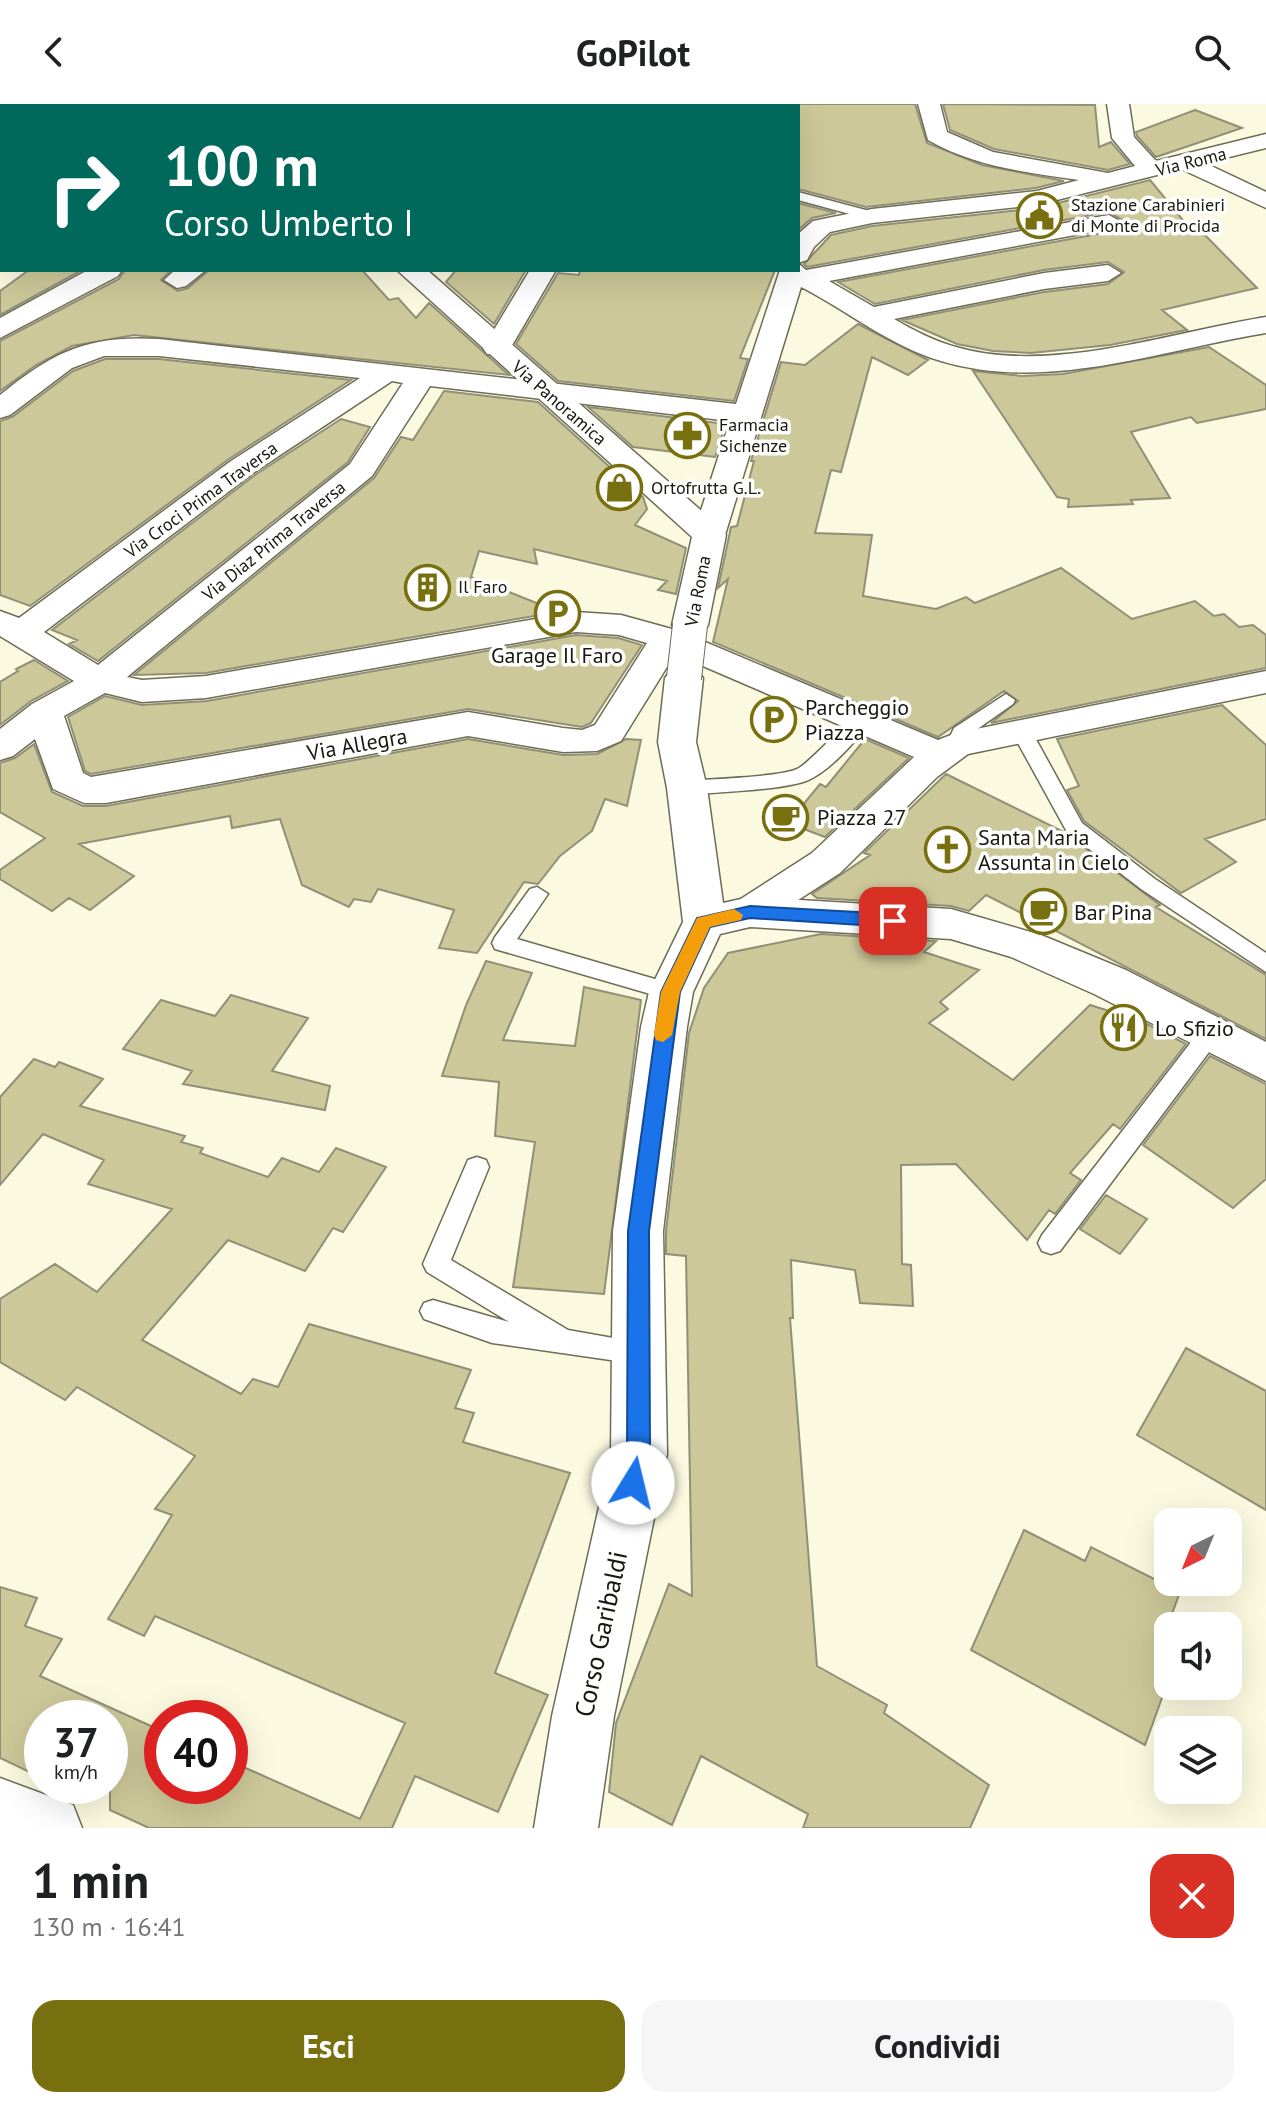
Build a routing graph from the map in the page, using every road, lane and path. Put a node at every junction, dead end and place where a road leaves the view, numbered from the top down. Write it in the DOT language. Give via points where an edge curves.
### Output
graph roads {
  1 [pos="929,104"];
  2 [pos="1118,104"];
  3 [pos="1266,141"];
  4 [pos="1254,151"];
  5 [pos="1186,163"];
  6 [pos="1152,171"];
  7 [pos="1110,180"];
  8 [pos="800,197"];
  9 [pos="1266,201"];
  10 [pos="872,216"];
  11 [pos="1109,222"];
  12 [pos="800,252"];
  13 [pos="800,268"];
  14 [pos="800,271"];
  15 [pos="105,272"];
  16 [pos="413,272"];
  17 [pos="542,272"];
  18 [pos="795,272"];
  19 [pos="1108,273"];
  20 [pos="872,315"];
  21 [pos="1266,325"];
  22 [pos="0,330"];
  23 [pos="497,348"];
  24 [pos="386,373"];
  25 [pos="421,377"];
  26 [pos="544,390"];
  27 [pos="0,409"];
  28 [pos="747,414"];
  29 [pos="709,535"];
  30 [pos="11,627"];
  31 [pos="678,632"];
  32 [pos="100,681"];
  33 [pos="1266,682"];
  34 [pos="1006,700"];
  35 [pos="45,712"];
  36 [pos="860,722"];
  37 [pos="1023,734"];
  38 [pos="0,748"];
  39 [pos="949,750"];
  40 [pos="687,788"];
  41 [pos="537,894"];
  42 [pos="727,917"];
  43 [pos="1266,964"];
  44 [pos="671,992"];
  45 [pos="1210,1034"];
  46 [pos="1266,1063"];
  47 [pos="477,1167"];
  48 [pos="1051,1243"];
  49 [pos="433,1311"];
  50 [pos="563,1341"];
  51 [pos="638,1352"];
  52 [pos="0,1810"];
  53 [pos="50,1828"];
  54 [pos="566,1828"];
  1 -- 7 [label="street" via="936,135 966,152"];
  2 -- 6 [label="street" via="1123,138"];
  3 -- 4 [label="street, Via Roma"];
  4 -- 5 [label="street, Via Roma"];
  5 -- 6 [label="street, Via Roma"];
  5 -- 9 [label="street"];
  6 -- 7 [label="street, Via Roma"];
  7 -- 10 [label="street, Via Roma" via="1037,198"];
  8 -- 10 [label="lane"];
  10 -- 12 [label="street, Via Roma" via="822,226"];
  11 -- 13 [label="street"];
  14 -- 20 [label="street"];
  15 -- 22 [label="street"];
  16 -- 23 [label="street, Via Panoramica"];
  17 -- 23 [label="street"];
  18 -- 28 [label="street, Via Roma"];
  19 -- 20 [label="street"];
  20 -- 21 [label="street" via="948,354 1030,362 1160,348"];
  23 -- 26 [label="street, Via Panoramica"];
  24 -- 25 [label="street"];
  24 -- 27 [label="street" via="213,352 98,348 70,358"];
  24 -- 30 [label="street, Via Croci Prima Traversa"];
  25 -- 26 [label="street"];
  25 -- 32 [label="street, Via Diaz Prima Traversa" via="361,470"];
  26 -- 28 [label="street"];
  26 -- 29 [label="street, Via Panoramica"];
  28 -- 29 [label="street, Via Roma"];
  29 -- 31 [label="street, Via Roma"];
  30 -- 32 [label="street"];
  31 -- 32 [label="street" via="576,622 206,687 142,691"];
  31 -- 35 [label="street, Via Allegra" via="608,733 581,744 487,723 468,724 84,790 66,780"];
  31 -- 36 [label="street"];
  31 -- 40 [label="street, Via Roma, bridge" via="684,678 677,742"];
  32 -- 35 [label="street, Via Diaz Prima Traversa"];
  33 -- 37 [label="street"];
  34 -- 39 [label="lane" via="961,732"];
  35 -- 38 [label="street, Via Diaz Prima Traversa"];
  36 -- 39 [label="street"];
  36 -- 40 [label="lane" via="801,776"];
  37 -- 39 [label="street"];
  37 -- 43 [label="lane" via="1074,827"];
  39 -- 42 [label="street" via="826,863"];
  40 -- 42 [label="street, Via Roma"];
  41 -- 44 [label="lane" via="503,943"];
  42 -- 44 [label="street, Corso Garibaldi"];
  42 -- 45 [label="street" via="951,924 1054,958"];
  44 -- 51 [label="street, Corso Garibaldi" via="638,1231"];
  45 -- 46 [label="street"];
  45 -- 48 [label="lane"];
  47 -- 50 [label="lane" via="436,1264"];
  49 -- 50 [label="lane" via="492,1331"];
  50 -- 51 [label="lane"];
  51 -- 54 [label="street, Corso Garibaldi" via="639,1454 583,1716"];
  52 -- 53 [label="street"];
}
